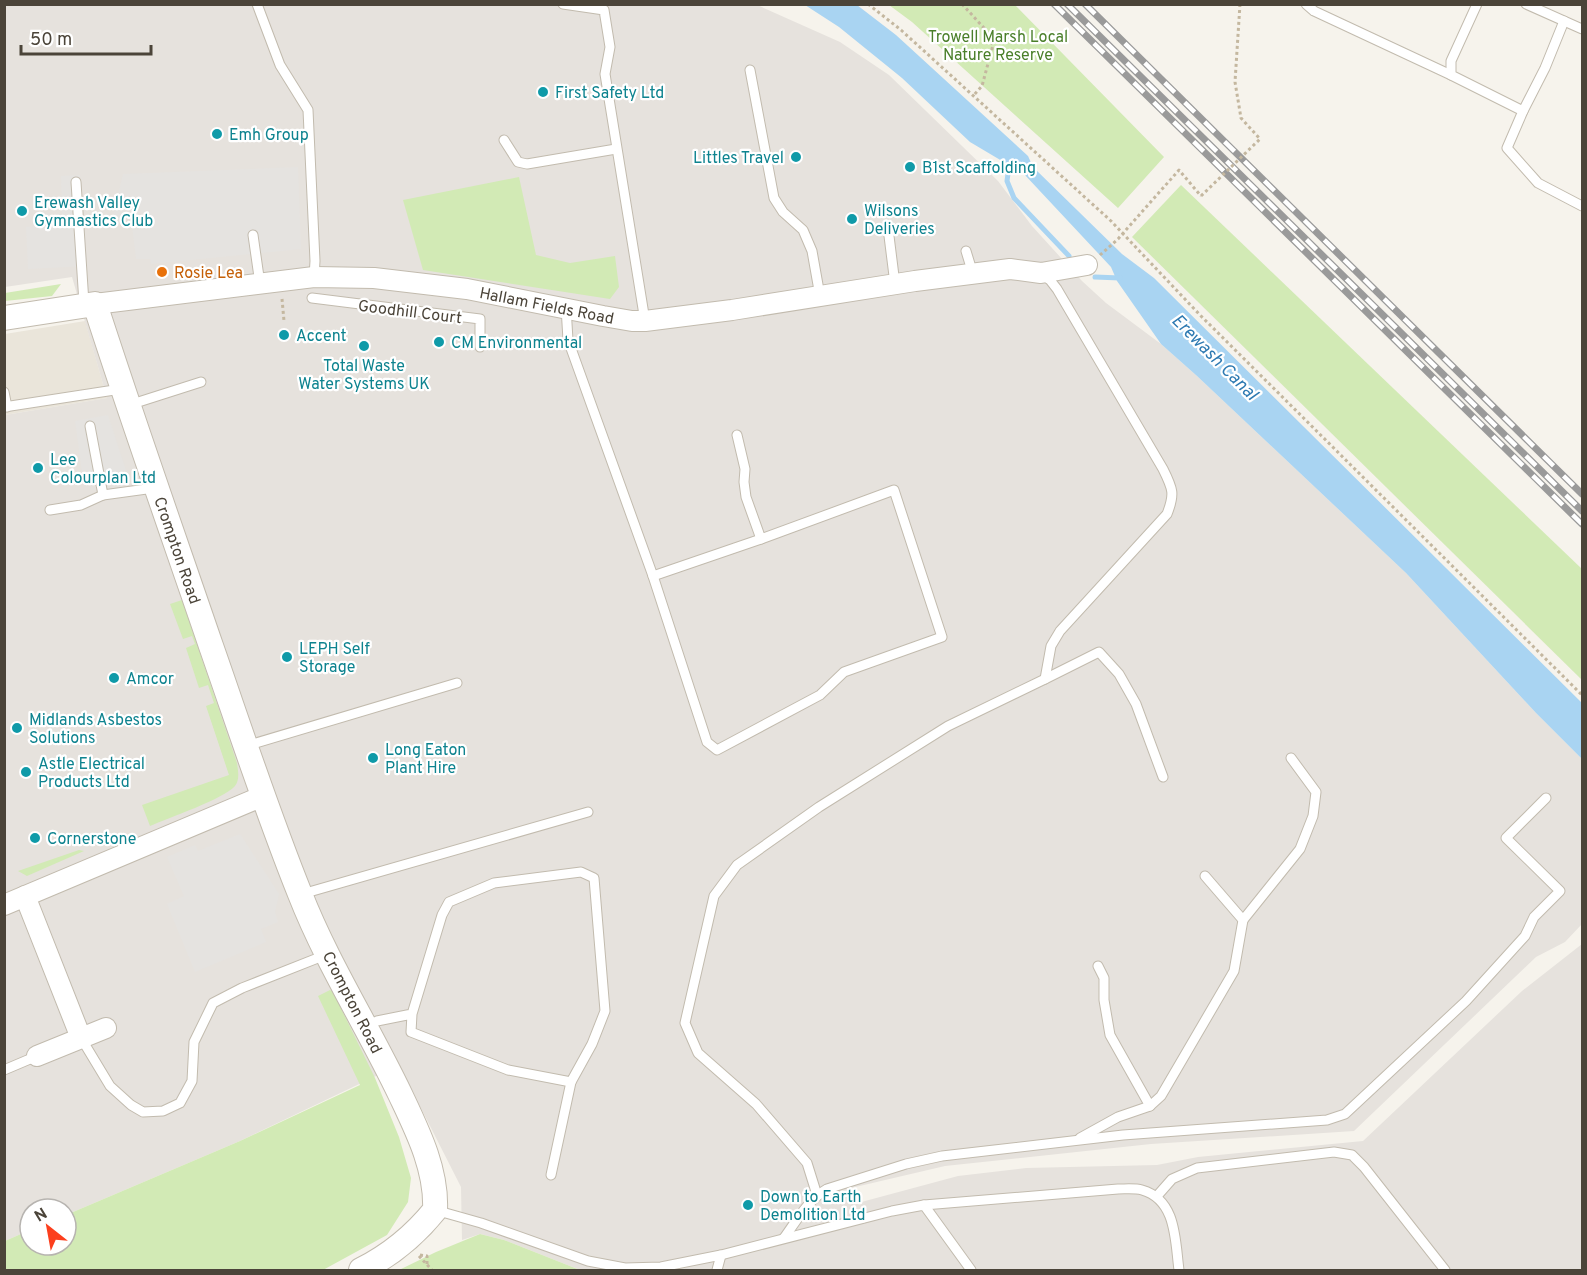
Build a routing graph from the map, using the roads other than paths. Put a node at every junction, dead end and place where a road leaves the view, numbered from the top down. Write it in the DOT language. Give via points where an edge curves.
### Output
graph roads {
  1 [pos="257,4"];
  2 [pos="563,4"];
  3 [pos="1306,4"];
  4 [pos="1477,4"];
  5 [pos="1526,4"];
  6 [pos="1564,21"];
  7 [pos="1582,29"];
  8 [pos="750,70"];
  9 [pos="1451,75"];
  10 [pos="1523,111"];
  11 [pos="504,140"];
  12 [pos="616,149"];
  13 [pos="76,182"];
  14 [pos="1582,206"];
  15 [pos="253,235"];
  16 [pos="889,236"];
  17 [pos="966,251"];
  18 [pos="1091,262"];
  19 [pos="1041,273"];
  20 [pos="973,274"];
  21 [pos="314,277"];
  22 [pos="260,284"];
  23 [pos="895,284"];
  24 [pos="820,296"];
  25 [pos="312,298"];
  26 [pos="89,305"];
  27 [pos="566,307"];
  28 [pos="4,318"];
  29 [pos="645,321"];
  30 [pos="480,347"];
  31 [pos="201,382"];
  32 [pos="4,392"];
  33 [pos="125,397"];
  34 [pos="6,407"];
  35 [pos="90,426"];
  36 [pos="736,435"];
  37 [pos="156,488"];
  38 [pos="103,495"];
  39 [pos="50,510"];
  40 [pos="762,539"];
  41 [pos="653,576"];
  42 [pos="1045,679"];
  43 [pos="457,683"];
  44 [pos="246,746"];
  45 [pos="1291,758"];
  46 [pos="1163,777"];
  47 [pos="263,796"];
  48 [pos="1546,798"];
  49 [pos="588,812"];
  50 [pos="1205,876"];
  51 [pos="300,895"];
  52 [pos="25,896"];
  53 [pos="4,905"];
  54 [pos="1243,920"];
  55 [pos="328,954"];
  56 [pos="1098,966"];
  57 [pos="412,1014"];
  58 [pos="366,1027"];
  59 [pos="106,1028"];
  60 [pos="81,1038"];
  61 [pos="37,1056"];
  62 [pos="4,1070"];
  63 [pos="571,1082"];
  64 [pos="1150,1106"];
  65 [pos="1075,1140"];
  66 [pos="551,1175"];
  67 [pos="817,1194"];
  68 [pos="1157,1196"];
  69 [pos="924,1205"];
  70 [pos="435,1210"];
  71 [pos="784,1238"];
  72 [pos="721,1255"];
  73 [pos="361,1270"];
  74 [pos="717,1270"];
  75 [pos="971,1270"];
  76 [pos="1179,1270"];
  77 [pos="1445,1270"];
  1 -- 21 [label="lane" via="280,65 308,110"];
  2 -- 12 [label="lane" via="604,10 610,47 605,74"];
  3 -- 9 [label="lane"];
  4 -- 9 [label="lane" via="1451,61"];
  5 -- 6 [label="lane"];
  6 -- 7 [label="lane"];
  6 -- 10 [label="lane"];
  8 -- 24 [label="lane" via="774,198 803,230 812,251"];
  9 -- 10 [label="lane"];
  10 -- 14 [label="lane" via="1507,148 1538,183"];
  11 -- 12 [label="lane" via="518,162 527,164"];
  12 -- 29 [label="lane"];
  13 -- 26 [label="lane" via="80,277"];
  15 -- 22 [label="lane"];
  16 -- 23 [label="lane"];
  17 -- 20 [label="lane"];
  18 -- 19 [label="street, Hallam Fields Road"];
  19 -- 20 [label="street, Hallam Fields Road" via="1010,269"];
  19 -- 42 [label="lane" via="1050,280 1151,449 1171,484 1174,498 1167,514 1060,631 1051,646"];
  20 -- 23 [label="street, Hallam Fields Road"];
  21 -- 22 [label="street, Hallam Fields Road"];
  21 -- 27 [label="street, Hallam Fields Road" via="407,281"];
  22 -- 26 [label="street, Hallam Fields Road"];
  23 -- 24 [label="street, Hallam Fields Road"];
  24 -- 29 [label="street, Hallam Fields Road"];
  25 -- 30 [label="lane, Goodhill Court" via="480,320"];
  26 -- 28 [label="street, Hallam Fields Road"];
  26 -- 33 [label="street, Crompton Road"];
  27 -- 29 [label="street, Hallam Fields Road"];
  27 -- 41 [label="lane" via="568,340"];
  31 -- 33 [label="lane"];
  32 -- 34 [label="lane"];
  33 -- 34 [label="lane"];
  33 -- 37 [label="street, Crompton Road"];
  35 -- 38 [label="lane"];
  36 -- 40 [label="lane" via="745,469 746,497"];
  37 -- 38 [label="lane"];
  37 -- 44 [label="street, Crompton Road"];
  38 -- 39 [label="lane" via="81,505"];
  40 -- 41 [label="lane"];
  40 -- 41 [label="lane" via="894,490 942,636 844,672 820,695 717,750 707,742"];
  42 -- 46 [label="lane" via="1099,652 1119,674 1136,704"];
  42 -- 67 [label="lane" via="948,726 819,807 737,865 714,896 685,1023 698,1053 756,1104 807,1164"];
  43 -- 44 [label="lane"];
  44 -- 47 [label="street, Crompton Road"];
  45 -- 54 [label="lane" via="1316,792 1313,816 1300,849"];
  47 -- 51 [label="street, Crompton Road"];
  47 -- 52 [label="street"];
  48 -- 65 [label="lane" via="1506,838 1560,891 1466,1001 1350,1111 1327,1120"];
  49 -- 51 [label="lane"];
  50 -- 54 [label="lane"];
  51 -- 55 [label="street, Crompton Road"];
  52 -- 53 [label="street"];
  52 -- 60 [label="street"];
  54 -- 64 [label="lane" via="1234,971 1161,1096"];
  55 -- 58 [label="street, Crompton Road"];
  55 -- 60 [label="lane" via="213,1003 194,1042 192,1081 180,1103 163,1111 143,1112 131,1105 110,1086"];
  56 -- 64 [label="lane" via="1104,978 1110,1035"];
  57 -- 58 [label="lane"];
  57 -- 63 [label="lane" via="411,1032 508,1070"];
  57 -- 63 [label="lane" via="449,902 494,883 581,872 594,878 606,1011"];
  58 -- 70 [label="street, Crompton Road" via="422,1145 434,1187"];
  59 -- 60 [label="street"];
  60 -- 61 [label="street"];
  61 -- 62 [label="lane"];
  63 -- 66 [label="lane"];
  64 -- 65 [label="lane" via="1118,1117"];
  65 -- 67 [label="lane" via="942,1156 859,1178"];
  67 -- 71 [label="lane"];
  68 -- 69 [label="lane" via="1141,1189 1118,1189"];
  68 -- 76 [label="lane" via="1169,1211"];
  68 -- 77 [label="lane" via="1172,1179 1197,1167 1334,1152 1352,1155"];
  69 -- 71 [label="lane"];
  69 -- 75 [label="lane"];
  70 -- 72 [label="lane" via="588,1261 625,1268 660,1267"];
  70 -- 73 [label="street" via="416,1244 407,1242"];
  71 -- 72 [label="lane"];
  72 -- 74 [label="lane"];
}
